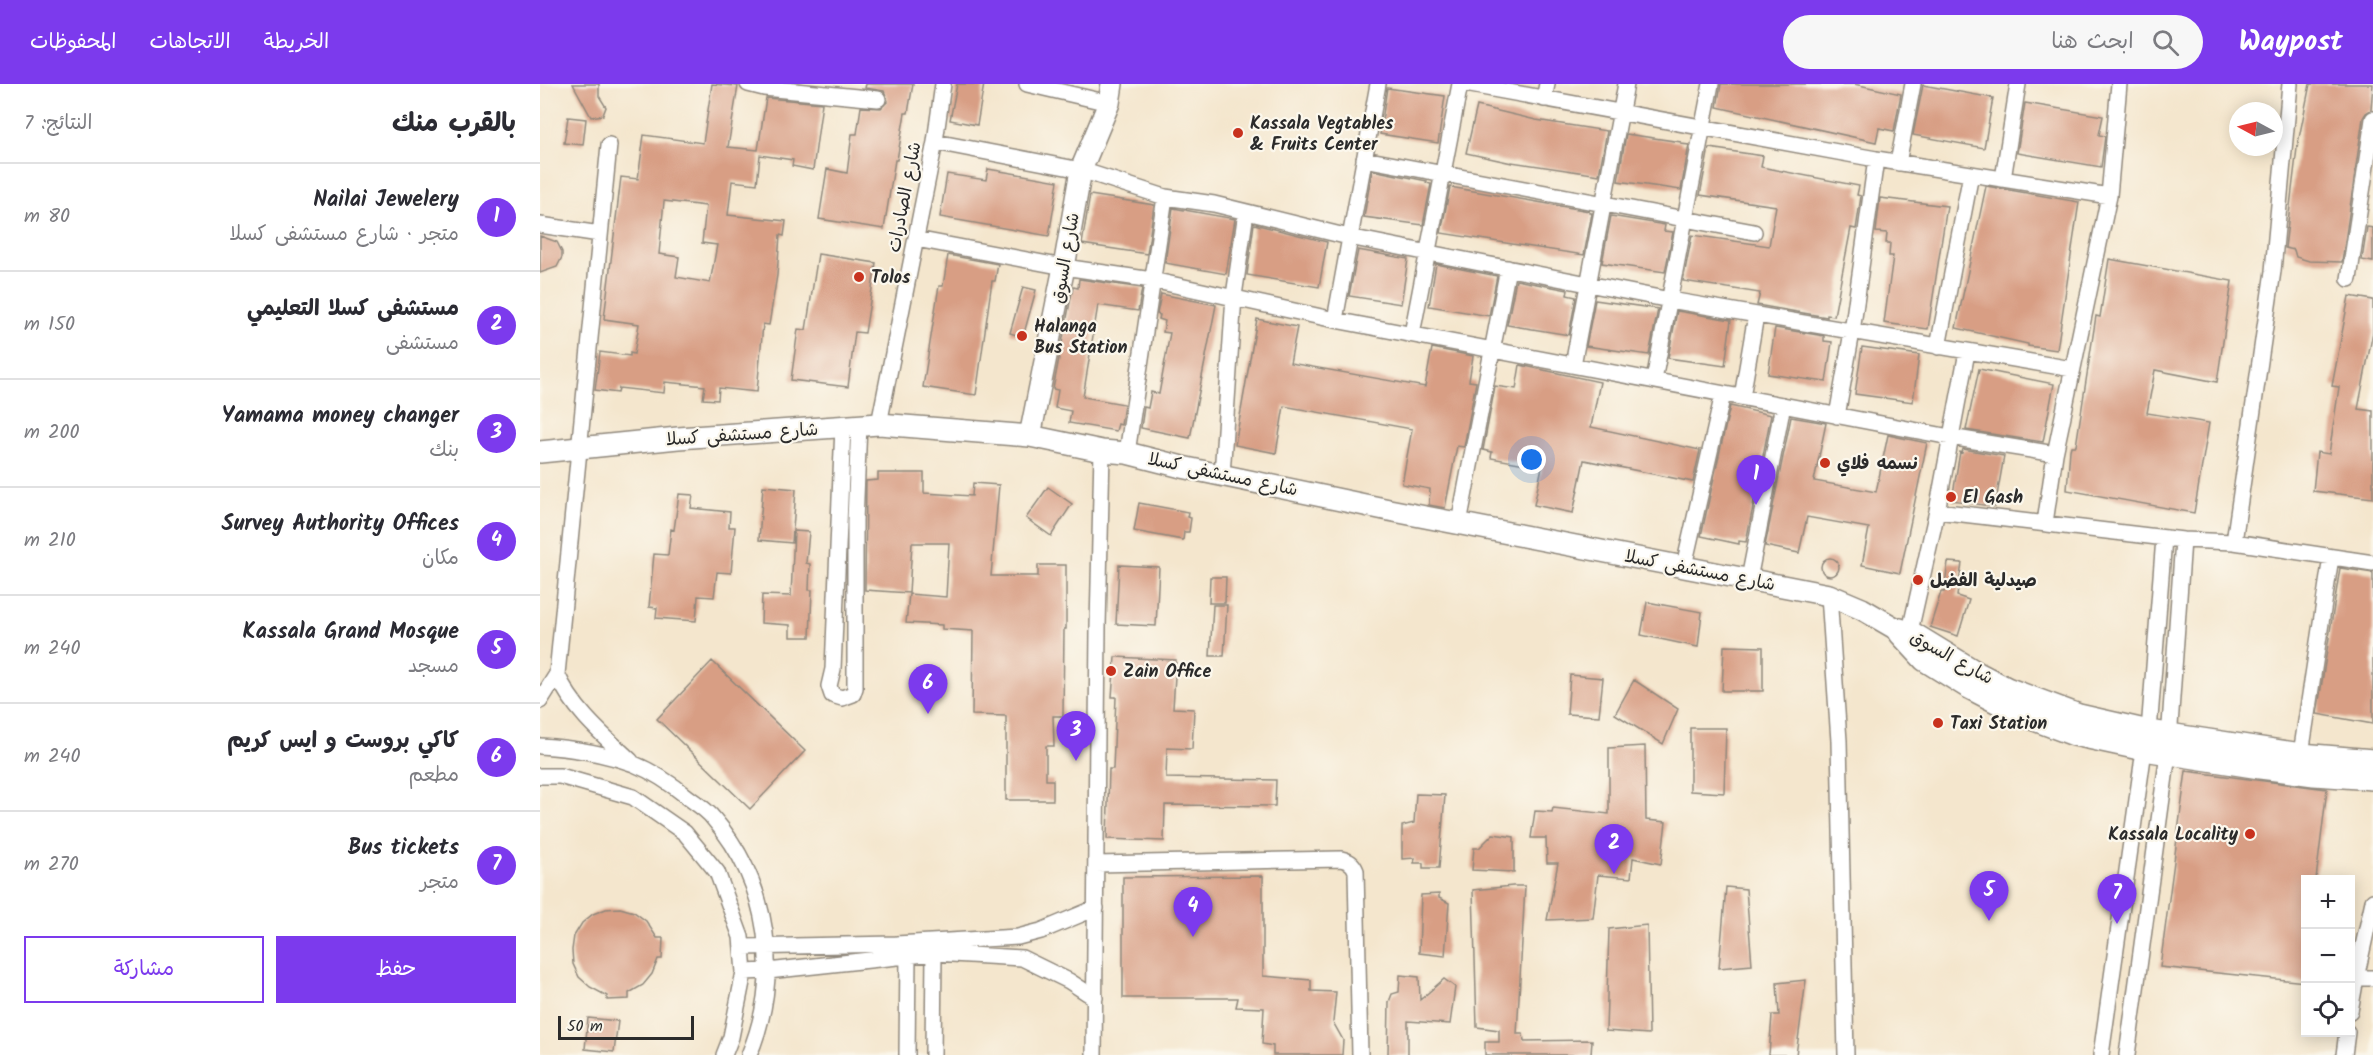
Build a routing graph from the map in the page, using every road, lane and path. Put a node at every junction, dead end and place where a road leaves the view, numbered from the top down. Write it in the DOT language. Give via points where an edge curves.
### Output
graph roads {
  1 [pos="748,84"];
  2 [pos="944,84"];
  3 [pos="1027,84"];
  4 [pos="1378,84"];
  5 [pos="1462,84"];
  6 [pos="1626,84"];
  7 [pos="1711,84"];
  8 [pos="1913,84"];
  9 [pos="2018,84"];
  10 [pos="2119,84"];
  11 [pos="2290,84"];
  12 [pos="1546,91"];
  13 [pos="1111,93"];
  14 [pos="878,99"];
  15 [pos="1621,113"];
  16 [pos="2373,120"];
  17 [pos="1702,129"];
  18 [pos="935,142"];
  19 [pos="609,145"];
  20 [pos="1364,159"];
  21 [pos="1876,159"];
  22 [pos="1898,163"];
  23 [pos="1081,170"];
  24 [pos="1444,174"];
  25 [pos="1971,174"];
  26 [pos="2003,179"];
  27 [pos="2109,196"];
  28 [pos="1165,197"];
  29 [pos="1604,204"];
  30 [pos="1246,212"];
  31 [pos="1686,219"];
  32 [pos="540,225"];
  33 [pos="1754,232"];
  34 [pos="600,234"];
  35 [pos="1349,237"];
  36 [pos="916,239"];
  37 [pos="1429,253"];
  38 [pos="1064,267"];
  39 [pos="1508,268"];
  40 [pos="2349,279"];
  41 [pos="1152,280"];
  42 [pos="1588,284"];
  43 [pos="1234,296"];
  44 [pos="1670,300"];
  45 [pos="1756,315"];
  46 [pos="1335,320"];
  47 [pos="1852,332"];
  48 [pos="1412,334"];
  49 [pos="1938,347"];
  50 [pos="1492,350"];
  51 [pos="1967,352"];
  52 [pos="1573,365"];
  53 [pos="2072,369"];
  54 [pos="1654,380"];
  55 [pos="1723,394"];
  56 [pos="1742,397"];
  57 [pos="1783,405"];
  58 [pos="1837,416"];
  59 [pos="860,425"];
  60 [pos="1030,436"];
  61 [pos="1950,438"];
  62 [pos="580,448"];
  63 [pos="1102,451"];
  64 [pos="540,452"];
  65 [pos="1127,453"];
  66 [pos="2055,454"];
  67 [pos="1222,475"];
  68 [pos="1937,511"];
  69 [pos="1459,523"];
  70 [pos="2045,524"];
  71 [pos="2163,538"];
  72 [pos="2183,540"];
  73 [pos="2234,542"];
  74 [pos="2331,557"];
  75 [pos="2373,563"];
  76 [pos="1684,566"];
  77 [pos="1749,579"];
  78 [pos="1829,596"];
  79 [pos="1904,634"];
  80 [pos="557,674"];
  81 [pos="540,701"];
  82 [pos="2146,740"];
  83 [pos="2169,744"];
  84 [pos="540,746"];
  85 [pos="2301,754"];
  86 [pos="2373,760"];
  87 [pos="636,765"];
  88 [pos="2313,775"];
  89 [pos="540,776"];
  90 [pos="2373,779"];
  91 [pos="2136,806"];
  92 [pos="2161,811"];
  93 [pos="1096,864"];
  94 [pos="2128,867"];
  95 [pos="2152,873"];
  96 [pos="2373,902"];
  97 [pos="1096,908"];
  98 [pos="2119,929"];
  99 [pos="2144,933"];
  100 [pos="743,947"];
  101 [pos="767,947"];
  102 [pos="934,953"];
  103 [pos="908,955"];
  104 [pos="768,971"];
  105 [pos="744,972"];
  106 [pos="2355,978"];
  107 [pos="2373,978"];
  108 [pos="2111,989"];
  109 [pos="2136,993"];
  110 [pos="1095,998"];
  111 [pos="2346,1037"];
  112 [pos="724,1055"];
  113 [pos="748,1055"];
  114 [pos="907,1055"];
  115 [pos="933,1055"];
  116 [pos="1094,1055"];
  117 [pos="1360,1055"];
  118 [pos="1846,1055"];
  119 [pos="2101,1055"];
  120 [pos="2127,1055"];
  121 [pos="2344,1055"];
  1 -- 14 [label="street"];
  2 -- 18 [label="street, شارع الصادرات"];
  3 -- 13 [label="street"];
  4 -- 20 [label="street"];
  5 -- 12 [label="street"];
  5 -- 24 [label="street"];
  6 -- 15 [label="street"];
  7 -- 17 [label="street"];
  8 -- 22 [label="street"];
  9 -- 26 [label="street"];
  10 -- 27 [label="street"];
  11 -- 73 [label="street" via="2273,271"];
  12 -- 15 [label="street"];
  13 -- 23 [label="main road, شارع السوق"];
  15 -- 17 [label="street"];
  15 -- 29 [label="street"];
  16 -- 40 [label="street"];
  17 -- 21 [label="street"];
  17 -- 31 [label="street"];
  18 -- 23 [label="street"];
  18 -- 36 [label="street, شارع الصادرات"];
  19 -- 34 [label="street"];
  20 -- 24 [label="street"];
  20 -- 35 [label="street"];
  21 -- 22 [label="street"];
  21 -- 47 [label="street"];
  22 -- 25 [label="street"];
  23 -- 28 [label="street"];
  23 -- 38 [label="main road, شارع السوق"];
  24 -- 29 [label="street"];
  24 -- 37 [label="street"];
  25 -- 26 [label="street"];
  25 -- 49 [label="street"];
  26 -- 27 [label="street"];
  27 -- 53 [label="street"];
  28 -- 30 [label="street"];
  28 -- 41 [label="street"];
  29 -- 31 [label="street"];
  29 -- 42 [label="street"];
  30 -- 35 [label="street"];
  30 -- 43 [label="street"];
  31 -- 33 [label="street"];
  31 -- 44 [label="street"];
  32 -- 34 [label="street"];
  34 -- 62 [label="street"];
  35 -- 37 [label="street"];
  35 -- 46 [label="street"];
  36 -- 38 [label="street"];
  36 -- 59 [label="street, شارع الصادرات"];
  37 -- 39 [label="street"];
  37 -- 48 [label="street"];
  38 -- 41 [label="street"];
  38 -- 60 [label="main road, شارع السوق"];
  39 -- 42 [label="street"];
  39 -- 50 [label="street"];
  41 -- 43 [label="street"];
  41 -- 65 [label="street"];
  42 -- 44 [label="street"];
  42 -- 52 [label="street"];
  43 -- 46 [label="street"];
  43 -- 67 [label="street"];
  44 -- 45 [label="street"];
  44 -- 54 [label="street"];
  45 -- 47 [label="street"];
  45 -- 56 [label="street"];
  46 -- 48 [label="street"];
  47 -- 49 [label="street"];
  47 -- 58 [label="street"];
  48 -- 50 [label="street"];
  49 -- 51 [label="street"];
  50 -- 52 [label="street"];
  50 -- 69 [label="street"];
  51 -- 53 [label="street"];
  51 -- 61 [label="street"];
  52 -- 54 [label="street"];
  53 -- 66 [label="street"];
  54 -- 55 [label="street"];
  55 -- 56 [label="street"];
  55 -- 76 [label="street"];
  56 -- 57 [label="street"];
  57 -- 58 [label="street"];
  57 -- 77 [label="street"];
  58 -- 61 [label="street"];
  59 -- 59 [label="street" via="829,686 832,695 842,698 853,694 855,688 855,521"];
  59 -- 60 [label="main road, شارع مستشفى كسلا"];
  59 -- 62 [label="main road, شارع مستشفى كسلا"];
  60 -- 63 [label="main road, شارع مستشفى كسلا"];
  61 -- 66 [label="street"];
  61 -- 68 [label="street"];
  62 -- 64 [label="main road, شارع مستشفى كسلا"];
  62 -- 80 [label="street"];
  63 -- 65 [label="main road, شارع مستشفى كسلا"];
  63 -- 93 [label="street"];
  65 -- 67 [label="main road, شارع مستشفى كسلا"];
  66 -- 70 [label="street"];
  67 -- 69 [label="main road, شارع مستشفى كسلا"];
  68 -- 70 [label="street"];
  68 -- 79 [label="street"];
  69 -- 76 [label="main road, شارع مستشفى كسلا"];
  70 -- 71 [label="street"];
  71 -- 72 [label="street"];
  71 -- 82 [label="street"];
  72 -- 73 [label="street"];
  72 -- 83 [label="street"];
  73 -- 74 [label="street"];
  74 -- 75 [label="street"];
  74 -- 85 [label="street"];
  76 -- 77 [label="main road, شارع مستشفى كسلا"];
  77 -- 78 [label="main road, شارع مستشفى كسلا"];
  78 -- 79 [label="main road, شارع مستشفى كسلا" via="1862,609"];
  78 -- 118 [label="street" via="1839,741"];
  79 -- 82 [label="main road, شارع السوق" via="2029,698"];
  80 -- 81 [label="street"];
  80 -- 87 [label="street" via="566,694"];
  82 -- 83 [label="main road, شارع السوق"];
  82 -- 91 [label="street"];
  83 -- 85 [label="main road, شارع السوق"];
  83 -- 88 [label="main road, شارع السوق"];
  83 -- 92 [label="street"];
  84 -- 87 [label="street" via="592,752"];
  85 -- 86 [label="main road, شارع السوق"];
  85 -- 88 [label="street"];
  87 -- 101 [label="street" via="674,786 713,817 740,857 760,904"];
  88 -- 90 [label="main road, شارع السوق"];
  89 -- 100 [label="street" via="560,776 633,797 685,833 717,872"];
  91 -- 92 [label="street"];
  91 -- 94 [label="street"];
  92 -- 95 [label="street"];
  93 -- 97 [label="street"];
  93 -- 117 [label="street" via="1349,861 1356,871"];
  94 -- 95 [label="street"];
  94 -- 98 [label="street"];
  95 -- 99 [label="street"];
  96 -- 106 [label="street"];
  97 -- 101 [label="street" via="1018,937"];
  97 -- 110 [label="street"];
  98 -- 99 [label="street"];
  98 -- 108 [label="street"];
  99 -- 109 [label="street"];
  100 -- 101 [label="street"];
  100 -- 105 [label="street"];
  101 -- 104 [label="street"];
  102 -- 103 [label="street"];
  102 -- 110 [label="street" via="1022,958"];
  102 -- 115 [label="street"];
  103 -- 104 [label="street"];
  103 -- 114 [label="street"];
  104 -- 105 [label="street"];
  104 -- 113 [label="street" via="764,1003"];
  105 -- 112 [label="street"];
  106 -- 107 [label="street"];
  108 -- 109 [label="street"];
  108 -- 119 [label="street"];
  109 -- 120 [label="street"];
  110 -- 116 [label="street"];
  111 -- 121 [label="street"];
}
